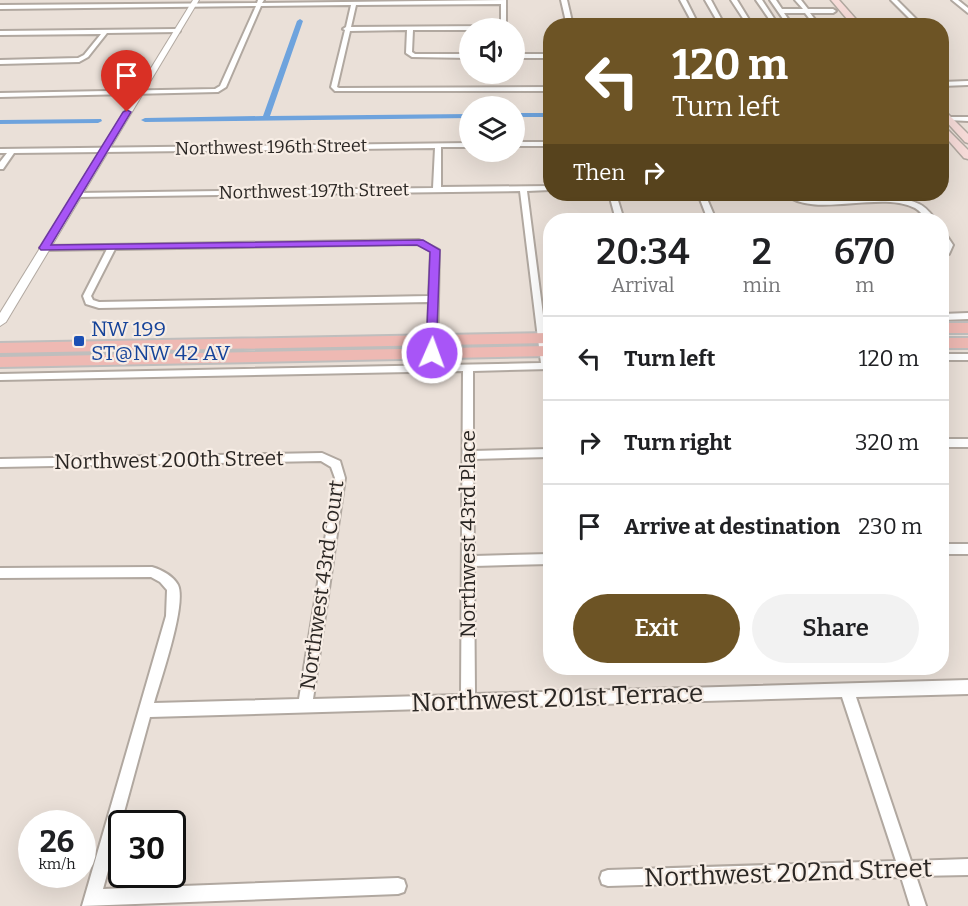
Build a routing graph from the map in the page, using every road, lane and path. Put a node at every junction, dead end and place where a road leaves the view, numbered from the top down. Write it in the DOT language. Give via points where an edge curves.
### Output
graph roads {
  1 [pos="564,0"];
  2 [pos="683,0"];
  3 [pos="708,0"];
  4 [pos="734,0"];
  5 [pos="759,0"];
  6 [pos="773,0"];
  7 [pos="798,0"];
  8 [pos="824,0"];
  9 [pos="835,0"];
  10 [pos="894,0"];
  11 [pos="955,0"];
  12 [pos="503,1"];
  13 [pos="261,2"];
  14 [pos="194,3"];
  15 [pos="354,4"];
  16 [pos="0,7"];
  17 [pos="781,11"];
  18 [pos="807,11"];
  19 [pos="833,11"];
  20 [pos="968,11"];
  21 [pos="850,17"];
  22 [pos="568,18"];
  23 [pos="692,18"];
  24 [pos="718,18"];
  25 [pos="746,18"];
  26 [pos="771,18"];
  27 [pos="786,18"];
  28 [pos="812,18"];
  29 [pos="839,18"];
  30 [pos="913,18"];
  31 [pos="410,28"];
  32 [pos="346,29"];
  33 [pos="177,31"];
  34 [pos="105,32"];
  35 [pos="0,33"];
  36 [pos="459,56"];
  37 [pos="525,56"];
  38 [pos="543,56"];
  39 [pos="0,62"];
  40 [pos="968,83"];
  41 [pos="949,84"];
  42 [pos="543,89"];
  43 [pos="138,93"];
  44 [pos="0,95"];
  45 [pos="968,119"];
  46 [pos="949,122"];
  47 [pos="949,125"];
  48 [pos="949,140"];
  49 [pos="968,140"];
  50 [pos="525,144"];
  51 [pos="543,144"];
  52 [pos="438,145"];
  53 [pos="459,145"];
  54 [pos="105,150"];
  55 [pos="12,151"];
  56 [pos="0,152"];
  57 [pos="967,154"];
  58 [pos="0,167"];
  59 [pos="524,188"];
  60 [pos="543,188"];
  61 [pos="437,189"];
  62 [pos="77,195"];
  63 [pos="805,201"];
  64 [pos="898,201"];
  65 [pos="898,201"];
  66 [pos="926,213"];
  67 [pos="112,247"];
  68 [pos="44,248"];
  69 [pos="433,299"];
  70 [pos="968,316"];
  71 [pos="949,317"];
  72 [pos="543,318"];
  73 [pos="0,322"];
  74 [pos="949,328"];
  75 [pos="968,328"];
  76 [pos="949,343"];
  77 [pos="968,343"];
  78 [pos="543,345"];
  79 [pos="543,346"];
  80 [pos="432,347"];
  81 [pos="0,348"];
  82 [pos="949,357"];
  83 [pos="968,357"];
  84 [pos="0,362"];
  85 [pos="468,368"];
  86 [pos="0,377"];
  87 [pos="968,442"];
  88 [pos="949,443"];
  89 [pos="543,453"];
  90 [pos="469,455"];
  91 [pos="0,463"];
  92 [pos="336,464"];
  93 [pos="949,549"];
  94 [pos="968,549"];
  95 [pos="543,559"];
  96 [pos="468,561"];
  97 [pos="0,573"];
  98 [pos="968,687"];
  99 [pos="847,691"];
  100 [pos="468,700"];
  101 [pos="305,705"];
  102 [pos="147,710"];
  103 [pos="968,867"];
  104 [pos="906,869"];
  105 [pos="608,878"];
  106 [pos="398,886"];
  107 [pos="91,902"];
  108 [pos="918,906"];
  1 -- 22 [label="street"];
  2 -- 23 [label="street"];
  3 -- 24 [label="street"];
  4 -- 25 [label="street"];
  5 -- 26 [label="street"];
  6 -- 17 [label="street"];
  7 -- 18 [label="street"];
  8 -- 19 [label="main road"];
  9 -- 21 [label="main road"];
  10 -- 30 [label="street"];
  11 -- 20 [label="street"];
  12 -- 15 [label="street"];
  12 -- 31 [label="street" via="504,26"];
  13 -- 14 [label="street"];
  13 -- 15 [label="street"];
  13 -- 43 [label="street" via="223,87 216,91"];
  14 -- 16 [label="street"];
  14 -- 33 [label="street"];
  15 -- 32 [label="street"];
  17 -- 18 [label="street"];
  17 -- 27 [label="street"];
  18 -- 19 [label="street"];
  18 -- 28 [label="street"];
  19 -- 21 [label="main road"];
  19 -- 29 [label="main road"];
  31 -- 32 [label="street"];
  31 -- 36 [label="street" via="409,54"];
  32 -- 42 [label="street" via="334,87 337,90"];
  33 -- 34 [label="street"];
  33 -- 43 [label="street"];
  34 -- 35 [label="street"];
  34 -- 39 [label="street" via="79,60"];
  37 -- 38 [label="street"];
  40 -- 41 [label="street"];
  43 -- 44 [label="street"];
  43 -- 54 [label="street"];
  45 -- 46 [label="street"];
  47 -- 49 [label="main road"];
  48 -- 57 [label="main road"];
  50 -- 51 [label="street"];
  52 -- 53 [label="street, Northwest 196th Street"];
  52 -- 54 [label="street, Northwest 196th Street"];
  52 -- 61 [label="street"];
  54 -- 55 [label="street, Northwest 196th Street"];
  54 -- 62 [label="street"];
  55 -- 56 [label="street, Northwest 196th Street"];
  55 -- 58 [label="street"];
  59 -- 60 [label="street, Northwest 197th Street"];
  59 -- 61 [label="street, Northwest 197th Street"];
  59 -- 72 [label="street"];
  61 -- 62 [label="street, Northwest 197th Street"];
  62 -- 68 [label="street"];
  63 -- 64 [label="street"];
  65 -- 66 [label="street" via="914,204"];
  67 -- 68 [label="street"];
  67 -- 69 [label="street" via="419,242 435,250"];
  67 -- 69 [label="street" via="87,296 89,302 99,306"];
  68 -- 73 [label="street"];
  69 -- 80 [label="street"];
  70 -- 71 [label="street"];
  74 -- 75 [label="main road"];
  76 -- 77 [label="main road"];
  78 -- 80 [label="main road"];
  79 -- 85 [label="street"];
  80 -- 81 [label="main road"];
  80 -- 84 [label="main road"];
  82 -- 83 [label="street"];
  85 -- 86 [label="street"];
  85 -- 90 [label="street, Northwest 43rd Place"];
  87 -- 88 [label="street"];
  89 -- 90 [label="street"];
  90 -- 96 [label="street, Northwest 43rd Place"];
  91 -- 92 [label="street, Northwest 200th Street" via="322,457"];
  92 -- 101 [label="street, Northwest 43rd Court" via="340,478"];
  93 -- 94 [label="street"];
  95 -- 96 [label="street"];
  96 -- 100 [label="street, Northwest 43rd Place"];
  97 -- 102 [label="street" via="152,572 164,578 173,588 172,616"];
  98 -- 99 [label="street, Northwest 201st Terrace"];
  99 -- 100 [label="street, Northwest 201st Terrace"];
  99 -- 104 [label="street"];
  100 -- 101 [label="street, Northwest 201st Terrace"];
  101 -- 102 [label="street, Northwest 201st Terrace"];
  102 -- 107 [label="street"];
  103 -- 104 [label="street, Northwest 202nd Street"];
  104 -- 105 [label="street, Northwest 202nd Street"];
  104 -- 108 [label="street"];
  106 -- 107 [label="street"];
}
